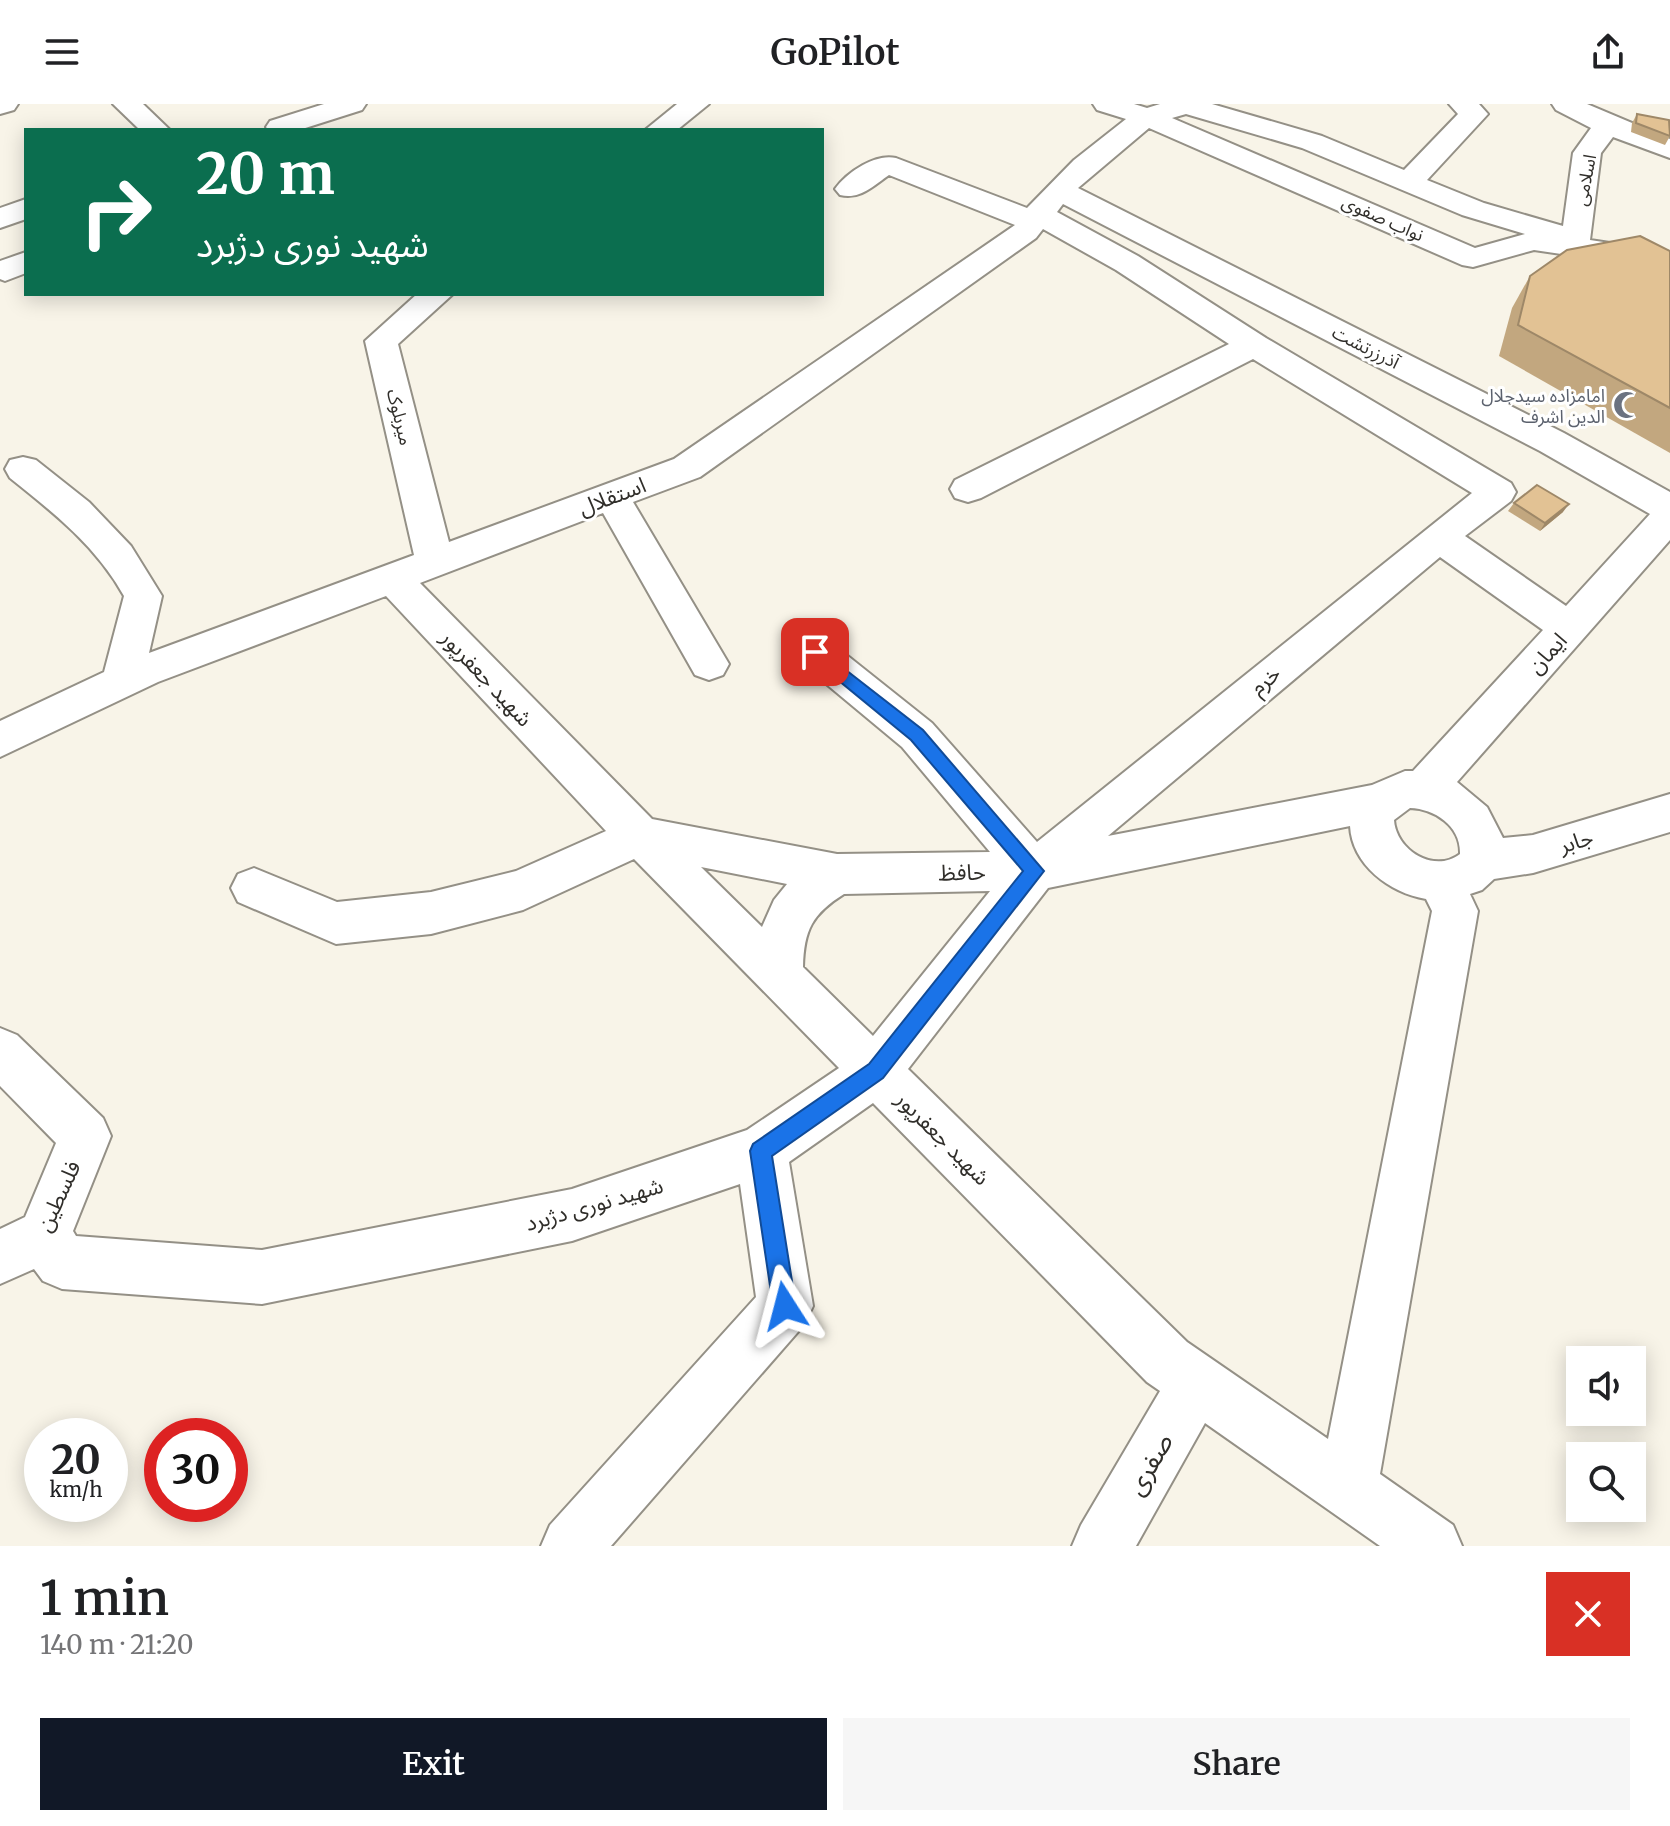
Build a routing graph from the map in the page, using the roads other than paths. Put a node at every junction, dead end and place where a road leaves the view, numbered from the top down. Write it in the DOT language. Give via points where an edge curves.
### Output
graph roads {
  1 [pos="127,104"];
  2 [pos="352,104"];
  3 [pos="695,104"];
  4 [pos="1107,104"];
  5 [pos="1463,104"];
  6 [pos="1566,104"];
  7 [pos="1146,117"];
  8 [pos="275,121"];
  9 [pos="1607,125"];
  10 [pos="154,128"];
  11 [pos="662,128"];
  12 [pos="1670,149"];
  13 [pos="1409,182"];
  14 [pos="850,189"];
  15 [pos="1043,208"];
  16 [pos="24,209"];
  17 [pos="0,219"];
  18 [pos="1574,242"];
  19 [pos="1670,261"];
  20 [pos="435,296"];
  21 [pos="1254,345"];
  22 [pos="23,469"];
  23 [pos="968,489"];
  24 [pos="612,497"];
  25 [pos="1670,509"];
  26 [pos="1670,516"];
  27 [pos="1439,537"];
  28 [pos="435,564"];
  29 [pos="394,580"];
  30 [pos="1570,629"];
  31 [pos="815,652"];
  32 [pos="709,664"];
  33 [pos="122,681"];
  34 [pos="0,740"];
  35 [pos="1423,790"];
  36 [pos="1377,803"];
  37 [pos="1670,813"];
  38 [pos="640,836"];
  39 [pos="1034,871"];
  40 [pos="1461,872"];
  41 [pos="837,874"];
  42 [pos="254,888"];
  43 [pos="779,975"];
  44 [pos="0,1052"];
  45 [pos="876,1071"];
  46 [pos="761,1151"];
  47 [pos="22,1247"];
  48 [pos="1197,1382"];
  49 [pos="1348,1488"];
  50 [pos="571,1546"];
  51 [pos="1102,1546"];
  52 [pos="1432,1546"];
  1 -- 10 [label="street"];
  2 -- 8 [label="street"];
  3 -- 11 [label="street"];
  4 -- 7 [label="street, نواب صفوی"];
  5 -- 13 [label="street" via="1474,114"];
  6 -- 9 [label="street"];
  7 -- 13 [label="street" via="1186,105 1312,142"];
  7 -- 15 [label="street, استقلال"];
  7 -- 18 [label="street, نواب صفوی" via="1473,258 1533,241"];
  9 -- 12 [label="street"];
  9 -- 18 [label="street, اسلامی" via="1587,153"];
  13 -- 18 [label="street"];
  14 -- 15 [label="street" via="886,164"];
  15 -- 21 [label="street"];
  15 -- 24 [label="street, استقلال" via="1025,232 687,468"];
  15 -- 25 [label="street, آذرزرتشت" via="1552,442"];
  16 -- 17 [label="street"];
  18 -- 19 [label="street, نواب صفوی"];
  20 -- 28 [label="street, میربلوک" via="381,341"];
  21 -- 23 [label="street"];
  21 -- 27 [label="street, خرم" via="1498,492"];
  22 -- 33 [label="street" via="95,526 126,563 143,596"];
  24 -- 28 [label="street, استقلال"];
  24 -- 32 [label="street"];
  26 -- 30 [label="street, ایمان"];
  27 -- 30 [label="street"];
  27 -- 39 [label="street, خرم"];
  28 -- 29 [label="street, استقلال"];
  29 -- 33 [label="street, استقلال"];
  29 -- 38 [label="street, شهید جعفرپور"];
  30 -- 35 [label="street, ایمان"];
  31 -- 39 [label="street" via="917,735"];
  33 -- 34 [label="street, استقلال"];
  35 -- 36 [label="street" via="1405,789"];
  35 -- 40 [label="street" via="1441,795 1472,818 1480,833 1483,848"];
  36 -- 39 [label="street, حافظ"];
  36 -- 40 [label="street" via="1371,831 1383,855 1423,880"];
  37 -- 40 [label="street, جابر"];
  38 -- 41 [label="street, حافظ"];
  38 -- 42 [label="street" via="523,890 431,913 336,923"];
  38 -- 43 [label="street, شهید جعفرپور"];
  39 -- 41 [label="street, حافظ"];
  39 -- 45 [label="street, شهید نوری دژبرد"];
  40 -- 49 [label="street"];
  41 -- 43 [label="street" via="813,888 789,914 779,938"];
  43 -- 45 [label="street, شهید جعفرپور"];
  44 -- 47 [label="street, فلسطین" via="85,1136"];
  45 -- 46 [label="street, شهید نوری دژبرد"];
  45 -- 48 [label="street, شهید جعفرپور" via="1167,1362"];
  46 -- 47 [label="street, شهید نوری دژبرد" via="572,1215 262,1277 62,1262"];
  46 -- 50 [label="street" via="785,1306"];
  48 -- 49 [label="street, شهید جعفرپور"];
  48 -- 51 [label="street, صفری"];
  49 -- 52 [label="street, شهید جعفرپور"];
}
